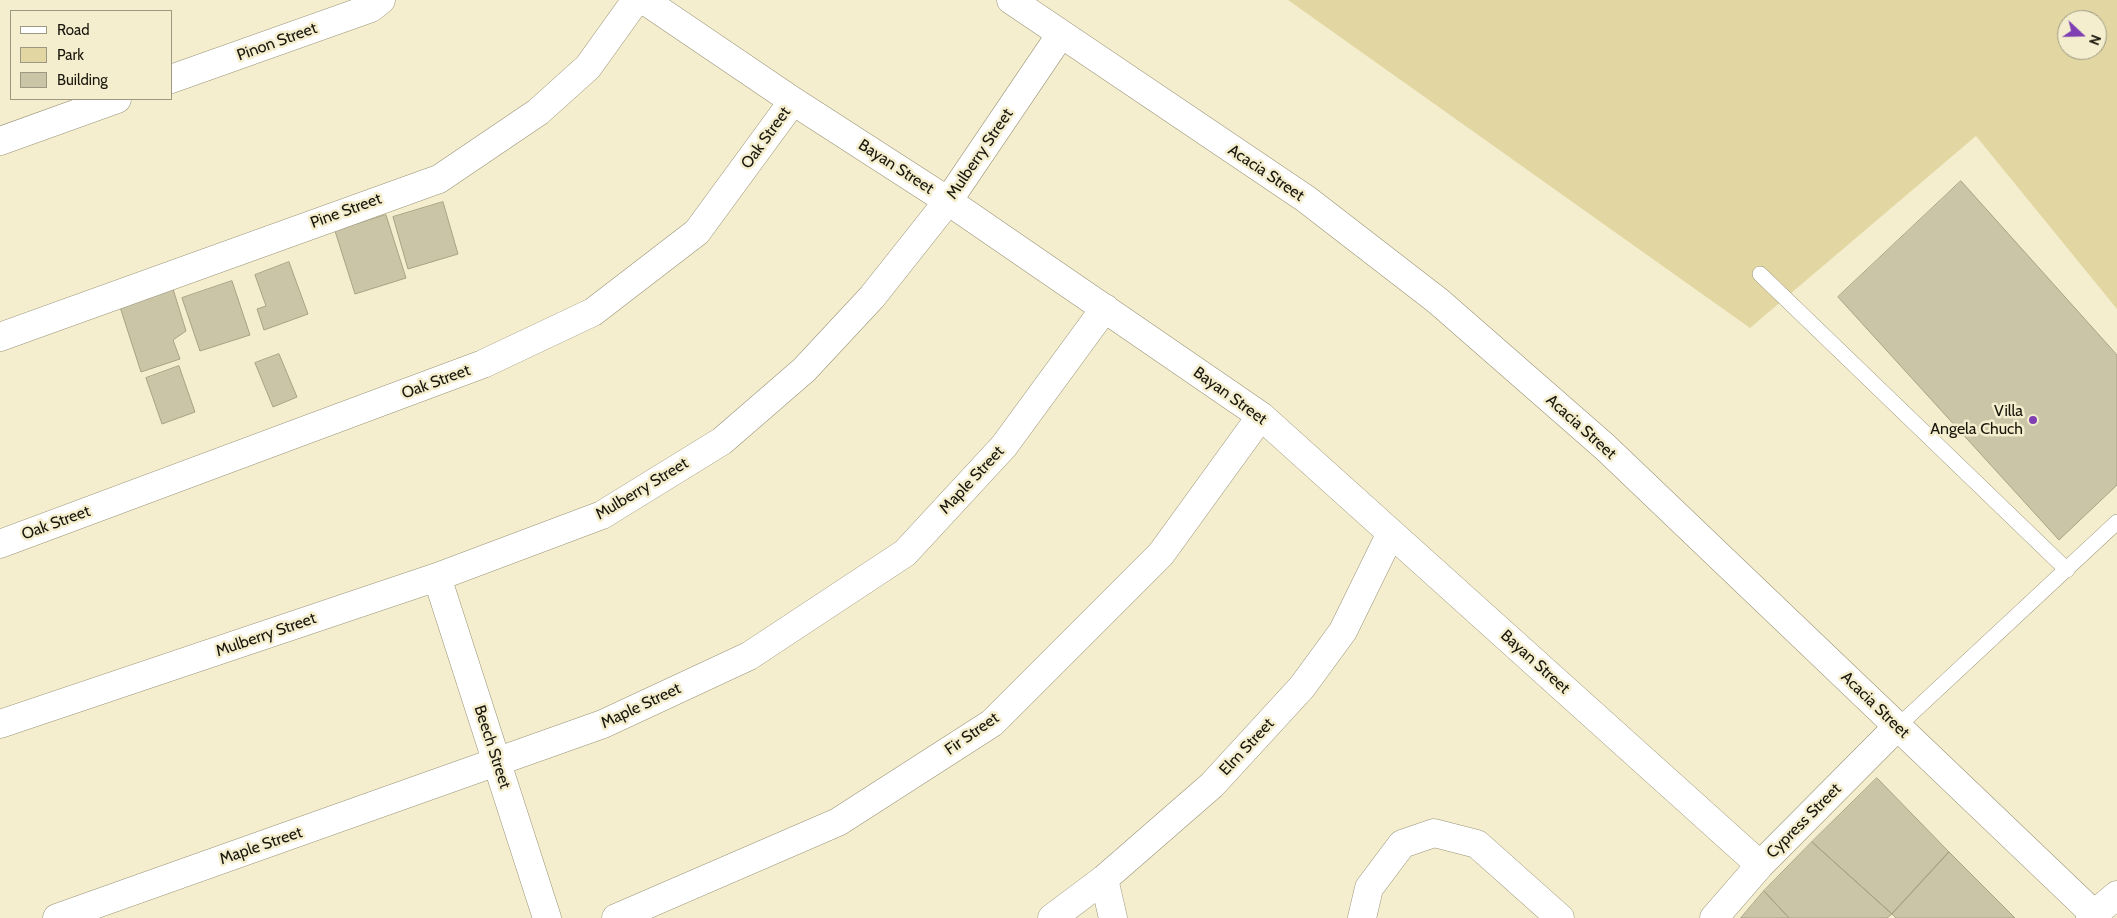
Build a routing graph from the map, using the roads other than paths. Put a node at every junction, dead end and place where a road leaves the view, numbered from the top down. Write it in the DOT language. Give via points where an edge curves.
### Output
graph roads {
  1 [pos="381,0"];
  2 [pos="636,0"];
  3 [pos="644,0"];
  4 [pos="1011,0"];
  5 [pos="1061,34"];
  6 [pos="172,79"];
  7 [pos="114,100"];
  8 [pos="793,101"];
  9 [pos="0,141"];
  10 [pos="948,201"];
  11 [pos="1760,274"];
  12 [pos="1105,308"];
  13 [pos="0,337"];
  14 [pos="1261,416"];
  15 [pos="2117,522"];
  16 [pos="1391,533"];
  17 [pos="0,544"];
  18 [pos="2067,570"];
  19 [pos="437,577"];
  20 [pos="0,724"];
  21 [pos="1897,727"];
  22 [pos="497,762"];
  23 [pos="1760,865"];
  24 [pos="1104,878"];
  25 [pos="2117,895"];
  26 [pos="2094,917"];
  27 [pos="57,918"];
  28 [pos="547,918"];
  29 [pos="616,918"];
  30 [pos="1052,918"];
  31 [pos="1113,918"];
  32 [pos="1362,918"];
  33 [pos="1560,918"];
  34 [pos="1714,918"];
  1 -- 6 [label="street, Pinon Street" via="371,8"];
  2 -- 13 [label="street, Pine Street" via="588,67 574,80 538,112 439,179"];
  3 -- 8 [label="street, Bayan Street"];
  4 -- 5 [label="street, Acacia Street"];
  5 -- 10 [label="street, Mulberry Street"];
  5 -- 21 [label="street, Acacia Street" via="1306,199 1438,301 1605,447"];
  7 -- 9 [label="street"];
  8 -- 10 [label="street, Bayan Street"];
  8 -- 17 [label="street, Oak Street" via="697,232 593,312 483,364"];
  10 -- 12 [label="street, Bayan Street"];
  10 -- 19 [label="street, Mulberry Street" via="872,297 804,370 722,441 602,515"];
  11 -- 18 [label="lane"];
  12 -- 14 [label="street, Bayan Street"];
  12 -- 22 [label="street, Maple Street" via="1004,446 905,553 748,656 603,724"];
  14 -- 16 [label="street, Bayan Street"];
  14 -- 29 [label="street, Fir Street" via="1161,554 992,723 838,822"];
  15 -- 18 [label="lane"];
  16 -- 23 [label="street, Bayan Street"];
  16 -- 24 [label="street, Elm Street" via="1342,631 1302,687 1212,785"];
  18 -- 21 [label="lane"];
  19 -- 20 [label="street, Mulberry Street"];
  19 -- 22 [label="street, Beech Street"];
  21 -- 23 [label="street, Cypress Street"];
  21 -- 26 [label="street, Acacia Street"];
  22 -- 27 [label="street, Maple Street"];
  22 -- 28 [label="street, Beech Street"];
  23 -- 34 [label="street, Cypress Street"];
  24 -- 30 [label="street, Elm Street"];
  24 -- 31 [label="street"];
  25 -- 26 [label="street"];
  32 -- 33 [label="street" via="1369,888 1402,844 1434,833 1477,844"];
}
